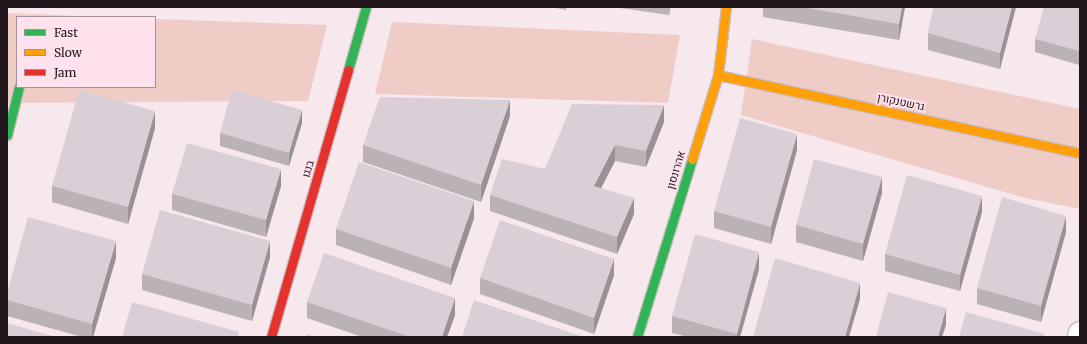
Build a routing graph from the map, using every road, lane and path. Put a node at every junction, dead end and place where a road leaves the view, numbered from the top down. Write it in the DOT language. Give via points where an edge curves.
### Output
graph roads {
  1 [pos="366,7"];
  2 [pos="726,7"];
  3 [pos="718,74"];
  4 [pos="19,88"];
  5 [pos="7,135"];
  6 [pos="1080,153"];
  7 [pos="1080,333"];
  8 [pos="271,337"];
  9 [pos="637,337"];
  10 [pos="1079,337"];
  1 -- 8 [label="street, בנגו"];
  2 -- 3 [label="street, אהרונסון"];
  3 -- 6 [label="street, גרשטנקורן"];
  3 -- 9 [label="street, אהרונסון"];
  4 -- 5 [label="street"];
  7 -- 10 [label="street"];
}
